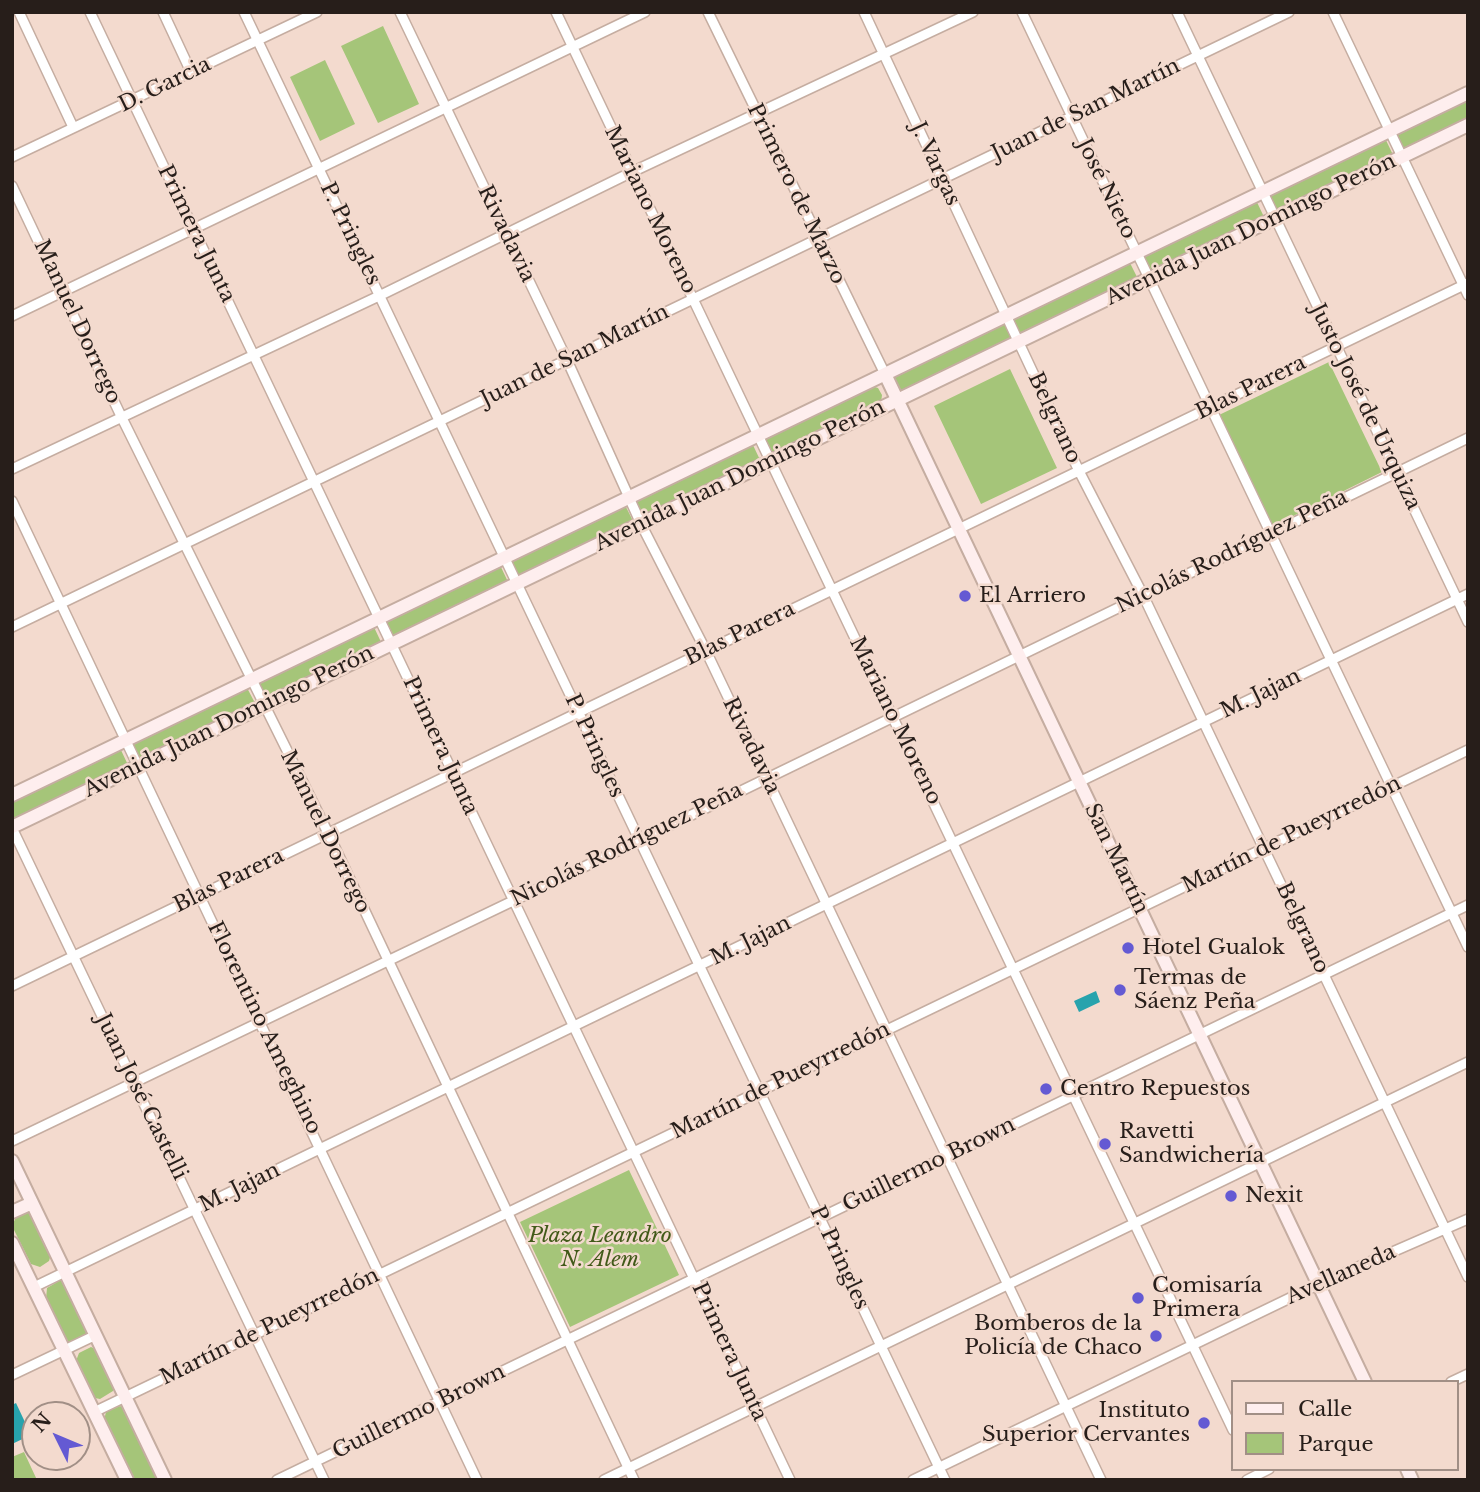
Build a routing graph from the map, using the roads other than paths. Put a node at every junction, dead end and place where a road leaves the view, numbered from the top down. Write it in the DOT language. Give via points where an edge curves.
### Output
graph roads {
  1 [pos="19,12"];
  2 [pos="90,12"];
  3 [pos="163,12"];
  4 [pos="244,12"];
  5 [pos="317,12"];
  6 [pos="400,12"];
  7 [pos="556,12"];
  8 [pos="645,12"];
  9 [pos="708,12"];
  10 [pos="864,12"];
  11 [pos="973,12"];
  12 [pos="1021,12"];
  13 [pos="1177,12"];
  14 [pos="1289,12"];
  15 [pos="1333,12"];
  16 [pos="257,40"];
  17 [pos="572,46"];
  18 [pos="885,55"];
  19 [pos="1198,56"];
  20 [pos="191,72"];
  21 [pos="1468,93"];
  22 [pos="132,101"];
  23 [pos="446,108"];
  24 [pos="757,113"];
  25 [pos="1072,117"];
  26 [pos="1468,125"];
  27 [pos="73,127"];
  28 [pos="1390,131"];
  29 [pos="12,157"];
  30 [pos="1402,157"];
  31 [pos="319,169"];
  32 [pos="632,172"];
  33 [pos="942,179"];
  34 [pos="12,186"];
  35 [pos="1263,192"];
  36 [pos="1275,218"];
  37 [pos="194,230"];
  38 [pos="507,235"];
  39 [pos="817,240"];
  40 [pos="1137,253"];
  41 [pos="1149,279"];
  42 [pos="1465,284"];
  43 [pos="63,291"];
  44 [pos="1468,295"];
  45 [pos="380,296"];
  46 [pos="693,299"];
  47 [pos="12,316"];
  48 [pos="1007,316"];
  49 [pos="1018,342"];
  50 [pos="1336,346"];
  51 [pos="254,355"];
  52 [pos="567,360"];
  53 [pos="885,374"];
  54 [pos="897,400"];
  55 [pos="1210,407"];
  56 [pos="121,416"];
  57 [pos="439,422"];
  58 [pos="758,436"];
  59 [pos="1468,438"];
  60 [pos="770,461"];
  61 [pos="12,469"];
  62 [pos="1079,471"];
  63 [pos="1396,472"];
  64 [pos="314,482"];
  65 [pos="629,498"];
  66 [pos="12,501"];
  67 [pos="641,524"];
  68 [pos="959,529"];
  69 [pos="1270,533"];
  70 [pos="184,545"];
  71 [pos="505,558"];
  72 [pos="517,583"];
  73 [pos="832,590"];
  74 [pos="1468,594"];
  75 [pos="1143,595"];
  76 [pos="1457,599"];
  77 [pos="61,604"];
  78 [pos="379,618"];
  79 [pos="1468,621"];
  80 [pos="12,627"];
  81 [pos="391,644"];
  82 [pos="706,651"];
  83 [pos="1019,655"];
  84 [pos="1331,660"];
  85 [pos="251,680"];
  86 [pos="264,707"];
  87 [pos="579,712"];
  88 [pos="892,717"];
  89 [pos="1202,722"];
  90 [pos="127,740"];
  91 [pos="1468,750"];
  92 [pos="139,766"];
  93 [pos="453,773"];
  94 [pos="766,777"];
  95 [pos="1079,782"];
  96 [pos="1392,787"];
  97 [pos="12,795"];
  98 [pos="12,827"];
  99 [pos="328,833"];
  100 [pos="638,841"];
  101 [pos="953,843"];
  102 [pos="1264,848"];
  103 [pos="201,895"];
  104 [pos="512,900"];
  105 [pos="826,904"];
  106 [pos="1468,905"];
  107 [pos="1140,908"];
  108 [pos="1452,913"];
  109 [pos="1468,947"];
  110 [pos="74,956"];
  111 [pos="387,960"];
  112 [pos="699,965"];
  113 [pos="1013,969"];
  114 [pos="1324,975"];
  115 [pos="12,986"];
  116 [pos="261,1021"];
  117 [pos="574,1026"];
  118 [pos="887,1030"];
  119 [pos="1200,1034"];
  120 [pos="1468,1062"];
  121 [pos="134,1082"];
  122 [pos="449,1087"];
  123 [pos="760,1091"];
  124 [pos="1073,1096"];
  125 [pos="1384,1101"];
  126 [pos="12,1141"];
  127 [pos="321,1148"];
  128 [pos="634,1152"];
  129 [pos="947,1156"];
  130 [pos="12,1161"];
  131 [pos="1260,1162"];
  132 [pos="32,1203"];
  133 [pos="195,1210"];
  134 [pos="12,1212"];
  135 [pos="509,1212"];
  136 [pos="820,1218"];
  137 [pos="1468,1219"];
  138 [pos="1134,1224"];
  139 [pos="1444,1230"];
  140 [pos="12,1243"];
  141 [pos="65,1272"];
  142 [pos="381,1274"];
  143 [pos="1468,1277"];
  144 [pos="695,1278"];
  145 [pos="1319,1284"];
  146 [pos="1007,1285"];
  147 [pos="34,1287"];
  148 [pos="96,1335"];
  149 [pos="254,1335"];
  150 [pos="567,1340"];
  151 [pos="880,1345"];
  152 [pos="1192,1345"];
  153 [pos="64,1350"];
  154 [pos="12,1375"];
  155 [pos="1364,1380"];
  156 [pos="125,1397"];
  157 [pos="440,1402"];
  158 [pos="1066,1406"];
  159 [pos="755,1408"];
  160 [pos="94,1412"];
  161 [pos="1232,1428"];
  162 [pos="315,1462"];
  163 [pos="939,1467"];
  164 [pos="628,1468"];
  165 [pos="127,1480"];
  166 [pos="165,1480"];
  167 [pos="277,1480"];
  168 [pos="324,1480"];
  169 [pos="478,1480"];
  170 [pos="604,1480"];
  171 [pos="634,1480"];
  172 [pos="790,1480"];
  173 [pos="913,1480"];
  174 [pos="945,1480"];
  175 [pos="1101,1480"];
  1 -- 27 [label="street"];
  2 -- 22 [label="street, Primera Junta"];
  3 -- 20 [label="street"];
  4 -- 16 [label="street, P. Pringles"];
  5 -- 16 [label="street, D. Garcia"];
  6 -- 23 [label="street, Rivadavia"];
  7 -- 17 [label="street, Mariano Moreno"];
  8 -- 17 [label="street"];
  9 -- 24 [label="street, Primero de Marzo"];
  10 -- 18 [label="street, J. Vargas"];
  11 -- 18 [label="street"];
  12 -- 25 [label="street, José Nieto"];
  13 -- 19 [label="street, Justo José de Urquiza"];
  14 -- 19 [label="street, Juan de San Martín"];
  15 -- 28 [label="street"];
  16 -- 20 [label="street, D. Garcia"];
  16 -- 31 [label="street, P. Pringles"];
  17 -- 23 [label="street"];
  17 -- 32 [label="street, Mariano Moreno"];
  18 -- 24 [label="street"];
  18 -- 33 [label="street, J. Vargas"];
  19 -- 25 [label="street, Juan de San Martín"];
  19 -- 35 [label="street, Justo José de Urquiza"];
  20 -- 22 [label="street, D. Garcia"];
  21 -- 28 [label="main road, Avenida Juan Domingo Perón"];
  22 -- 27 [label="street, D. Garcia"];
  22 -- 37 [label="street, Primera Junta"];
  23 -- 31 [label="street"];
  23 -- 38 [label="street, Rivadavia"];
  24 -- 32 [label="street"];
  24 -- 39 [label="street, Primero de Marzo"];
  25 -- 33 [label="street, Juan de San Martín"];
  25 -- 40 [label="street, José Nieto"];
  26 -- 30 [label="main road, Avenida Juan Domingo Perón"];
  27 -- 29 [label="street, D. Garcia"];
  28 -- 30 [label="street"];
  28 -- 35 [label="main road, Avenida Juan Domingo Perón"];
  30 -- 36 [label="main road, Avenida Juan Domingo Perón"];
  30 -- 42 [label="street"];
  31 -- 37 [label="street"];
  31 -- 45 [label="street, P. Pringles"];
  32 -- 38 [label="street"];
  32 -- 46 [label="street, Mariano Moreno"];
  33 -- 39 [label="street, Juan de San Martín"];
  33 -- 48 [label="street, J. Vargas"];
  34 -- 43 [label="street, Manuel Dorrego"];
  35 -- 36 [label="street, Justo José de Urquiza"];
  35 -- 40 [label="main road, Avenida Juan Domingo Perón"];
  36 -- 41 [label="main road, Avenida Juan Domingo Perón"];
  36 -- 50 [label="street, Justo José de Urquiza"];
  37 -- 43 [label="street"];
  37 -- 51 [label="street, Primera Junta"];
  38 -- 45 [label="street"];
  38 -- 52 [label="street, Rivadavia"];
  39 -- 46 [label="street, Juan de San Martín"];
  39 -- 53 [label="street, Primero de Marzo"];
  40 -- 41 [label="street, José Nieto"];
  40 -- 48 [label="main road, Avenida Juan Domingo Perón"];
  41 -- 49 [label="main road, Avenida Juan Domingo Perón"];
  41 -- 55 [label="street, José Nieto"];
  42 -- 44 [label="street"];
  42 -- 50 [label="street, Blas Parera"];
  43 -- 47 [label="street"];
  43 -- 56 [label="street, Manuel Dorrego"];
  45 -- 51 [label="street"];
  45 -- 57 [label="street, P. Pringles"];
  46 -- 52 [label="street, Juan de San Martín"];
  46 -- 58 [label="street, Mariano Moreno"];
  48 -- 49 [label="street, Belgrano"];
  48 -- 53 [label="main road, Avenida Juan Domingo Perón"];
  49 -- 54 [label="main road, Avenida Juan Domingo Perón"];
  49 -- 62 [label="street, Belgrano"];
  50 -- 55 [label="street, Blas Parera"];
  50 -- 63 [label="street, Justo José de Urquiza"];
  51 -- 56 [label="street"];
  51 -- 64 [label="street, Primera Junta"];
  52 -- 57 [label="street, Juan de San Martín"];
  52 -- 65 [label="street, Rivadavia"];
  53 -- 54 [label="main road, San Martín"];
  53 -- 58 [label="main road, Avenida Juan Domingo Perón"];
  54 -- 60 [label="main road, Avenida Juan Domingo Perón"];
  54 -- 68 [label="main road, San Martín"];
  55 -- 62 [label="street, Blas Parera"];
  55 -- 69 [label="street, José Nieto"];
  56 -- 61 [label="street"];
  56 -- 70 [label="street, Manuel Dorrego"];
  57 -- 64 [label="street, Juan de San Martín"];
  57 -- 71 [label="street, P. Pringles"];
  58 -- 60 [label="street, Mariano Moreno"];
  58 -- 65 [label="main road, Avenida Juan Domingo Perón"];
  59 -- 63 [label="street, Nicolás Rodríguez Peña"];
  60 -- 67 [label="main road, Avenida Juan Domingo Perón"];
  60 -- 73 [label="street, Mariano Moreno"];
  62 -- 68 [label="street, Blas Parera"];
  62 -- 75 [label="street, Belgrano"];
  63 -- 69 [label="street, Nicolás Rodríguez Peña"];
  63 -- 76 [label="street, Justo José de Urquiza"];
  64 -- 70 [label="street, Juan de San Martín"];
  64 -- 78 [label="street, Primera Junta"];
  65 -- 67 [label="street, Rivadavia"];
  65 -- 71 [label="main road, Avenida Juan Domingo Perón"];
  66 -- 77 [label="street, Florentino Ameghino"];
  67 -- 72 [label="main road, Avenida Juan Domingo Perón"];
  67 -- 82 [label="street, Rivadavia"];
  68 -- 73 [label="street, Blas Parera"];
  68 -- 83 [label="main road, San Martín"];
  69 -- 75 [label="street, Nicolás Rodríguez Peña"];
  69 -- 84 [label="street, José Nieto"];
  70 -- 77 [label="street, Juan de San Martín"];
  70 -- 85 [label="street, Manuel Dorrego"];
  71 -- 72 [label="street, P. Pringles"];
  71 -- 78 [label="main road, Avenida Juan Domingo Perón"];
  72 -- 81 [label="main road, Avenida Juan Domingo Perón"];
  72 -- 87 [label="street, P. Pringles"];
  73 -- 82 [label="street, Blas Parera"];
  73 -- 88 [label="street, Mariano Moreno"];
  74 -- 76 [label="street, M. Jajan"];
  75 -- 83 [label="street, Nicolás Rodríguez Peña"];
  75 -- 89 [label="street, Belgrano"];
  76 -- 79 [label="street, Justo José de Urquiza"];
  76 -- 84 [label="street, M. Jajan"];
  77 -- 80 [label="street, Juan de San Martín"];
  77 -- 90 [label="street, Florentino Ameghino"];
  78 -- 81 [label="street, Primera Junta"];
  78 -- 85 [label="main road, Avenida Juan Domingo Perón"];
  81 -- 86 [label="main road, Avenida Juan Domingo Perón"];
  81 -- 93 [label="street, Primera Junta"];
  82 -- 87 [label="street, Blas Parera"];
  82 -- 94 [label="street, Rivadavia"];
  83 -- 88 [label="street, Nicolás Rodríguez Peña"];
  83 -- 95 [label="main road, San Martín"];
  84 -- 89 [label="street, M. Jajan"];
  84 -- 96 [label="street, José Nieto"];
  85 -- 86 [label="street, Manuel Dorrego"];
  85 -- 90 [label="main road, Avenida Juan Domingo Perón"];
  86 -- 92 [label="main road, Avenida Juan Domingo Perón"];
  86 -- 99 [label="street, Manuel Dorrego"];
  87 -- 93 [label="street, Blas Parera"];
  87 -- 100 [label="street, P. Pringles"];
  88 -- 94 [label="street, Nicolás Rodríguez Peña"];
  88 -- 101 [label="street, Mariano Moreno"];
  89 -- 95 [label="street, M. Jajan"];
  89 -- 102 [label="street, Belgrano"];
  90 -- 92 [label="street, Florentino Ameghino"];
  90 -- 97 [label="main road, Avenida Juan Domingo Perón"];
  91 -- 96 [label="street, Martín de Pueyrredón"];
  92 -- 98 [label="main road, Avenida Juan Domingo Perón"];
  92 -- 103 [label="street, Florentino Ameghino"];
  93 -- 99 [label="street, Blas Parera"];
  93 -- 104 [label="street, Primera Junta"];
  94 -- 100 [label="street, Nicolás Rodríguez Peña"];
  94 -- 105 [label="street, Rivadavia"];
  95 -- 101 [label="street, M. Jajan"];
  95 -- 107 [label="main road, San Martín"];
  96 -- 102 [label="street, Martín de Pueyrredón"];
  96 -- 108 [label="street, José Nieto"];
  98 -- 110 [label="street, Juan José Castelli"];
  99 -- 103 [label="street, Blas Parera"];
  99 -- 111 [label="street, Manuel Dorrego"];
  100 -- 104 [label="street, Nicolás Rodríguez Peña"];
  100 -- 112 [label="street, P. Pringles"];
  101 -- 105 [label="street, M. Jajan"];
  101 -- 113 [label="street, Mariano Moreno"];
  102 -- 107 [label="street, Martín de Pueyrredón"];
  102 -- 114 [label="street, Belgrano"];
  103 -- 110 [label="street, Blas Parera"];
  103 -- 116 [label="street, Florentino Ameghino"];
  104 -- 111 [label="street, Nicolás Rodríguez Peña"];
  104 -- 117 [label="street, Primera Junta"];
  105 -- 112 [label="street, M. Jajan"];
  105 -- 118 [label="street, Rivadavia"];
  106 -- 108 [label="street, Guillermo Brown"];
  107 -- 113 [label="street, Martín de Pueyrredón"];
  107 -- 119 [label="main road, San Martín"];
  108 -- 109 [label="street, José Nieto"];
  108 -- 114 [label="street, Guillermo Brown"];
  110 -- 115 [label="street, Blas Parera"];
  110 -- 121 [label="street, Juan José Castelli"];
  111 -- 116 [label="street, Nicolás Rodríguez Peña"];
  111 -- 122 [label="street, Manuel Dorrego"];
  112 -- 117 [label="street, M. Jajan"];
  112 -- 123 [label="street, P. Pringles"];
  113 -- 118 [label="street, Martín de Pueyrredón"];
  113 -- 124 [label="street, Mariano Moreno"];
  114 -- 119 [label="street, Guillermo Brown"];
  114 -- 125 [label="street, Belgrano"];
  116 -- 121 [label="street, Nicolás Rodríguez Peña"];
  116 -- 127 [label="street, Florentino Ameghino"];
  117 -- 122 [label="street, M. Jajan"];
  117 -- 128 [label="street, Primera Junta"];
  118 -- 123 [label="street, Martín de Pueyrredón"];
  118 -- 129 [label="street, Rivadavia"];
  119 -- 124 [label="street, Guillermo Brown"];
  119 -- 131 [label="main road, San Martín"];
  120 -- 125 [label="street"];
  121 -- 126 [label="street, Nicolás Rodríguez Peña"];
  121 -- 133 [label="street, Juan José Castelli"];
  122 -- 127 [label="street, M. Jajan"];
  122 -- 135 [label="street, Manuel Dorrego"];
  123 -- 128 [label="street, Martín de Pueyrredón"];
  123 -- 136 [label="street, P. Pringles"];
  124 -- 129 [label="street, Guillermo Brown"];
  124 -- 138 [label="street, Mariano Moreno"];
  125 -- 131 [label="street"];
  125 -- 139 [label="street, Belgrano"];
  127 -- 133 [label="street, M. Jajan"];
  127 -- 142 [label="street, Florentino Ameghino"];
  128 -- 135 [label="street, Martín de Pueyrredón"];
  128 -- 144 [label="street, Primera Junta"];
  129 -- 136 [label="street, Guillermo Brown"];
  129 -- 146 [label="street, Rivadavia"];
  130 -- 132 [label="main road"];
  131 -- 138 [label="street"];
  131 -- 145 [label="main road, San Martín"];
  132 -- 134 [label="main road"];
  132 -- 141 [label="main road"];
  133 -- 141 [label="street, M. Jajan"];
  133 -- 149 [label="street, Juan José Castelli"];
  135 -- 142 [label="street, Martín de Pueyrredón"];
  135 -- 150 [label="street, Manuel Dorrego"];
  136 -- 144 [label="street, Guillermo Brown"];
  136 -- 151 [label="street, P. Pringles"];
  137 -- 139 [label="street, Avellaneda"];
  138 -- 146 [label="street"];
  138 -- 152 [label="street, Mariano Moreno"];
  139 -- 143 [label="street, Belgrano"];
  139 -- 145 [label="street, Avellaneda"];
  140 -- 147 [label="main road"];
  141 -- 147 [label="street, M. Jajan"];
  141 -- 148 [label="main road"];
  142 -- 149 [label="street, Martín de Pueyrredón"];
  142 -- 157 [label="street, Florentino Ameghino"];
  144 -- 150 [label="street, Guillermo Brown"];
  144 -- 159 [label="street, Primera Junta"];
  145 -- 152 [label="street, Avellaneda"];
  145 -- 155 [label="main road, San Martín"];
  146 -- 151 [label="street"];
  146 -- 158 [label="street, Rivadavia"];
  147 -- 153 [label="main road"];
  148 -- 153 [label="street"];
  148 -- 156 [label="main road"];
  149 -- 156 [label="street, Martín de Pueyrredón"];
  149 -- 162 [label="street, Juan José Castelli"];
  150 -- 157 [label="street, Guillermo Brown"];
  150 -- 164 [label="street, Manuel Dorrego"];
  151 -- 159 [label="street"];
  151 -- 163 [label="street, P. Pringles"];
  152 -- 158 [label="street, Avellaneda"];
  152 -- 161 [label="street, Mariano Moreno"];
  153 -- 154 [label="street"];
  153 -- 160 [label="main road"];
  156 -- 160 [label="street, Martín de Pueyrredón"];
  156 -- 166 [label="main road"];
  157 -- 162 [label="street, Guillermo Brown"];
  157 -- 169 [label="street, Florentino Ameghino"];
  158 -- 163 [label="street, Avellaneda"];
  158 -- 175 [label="street, Rivadavia"];
  159 -- 164 [label="street"];
  159 -- 172 [label="street, Primera Junta"];
  160 -- 165 [label="main road"];
  162 -- 167 [label="street, Guillermo Brown"];
  162 -- 168 [label="street, Juan José Castelli"];
  163 -- 173 [label="street, Avellaneda"];
  163 -- 174 [label="street, P. Pringles"];
  164 -- 170 [label="street"];
  164 -- 171 [label="street, Manuel Dorrego"];
}
